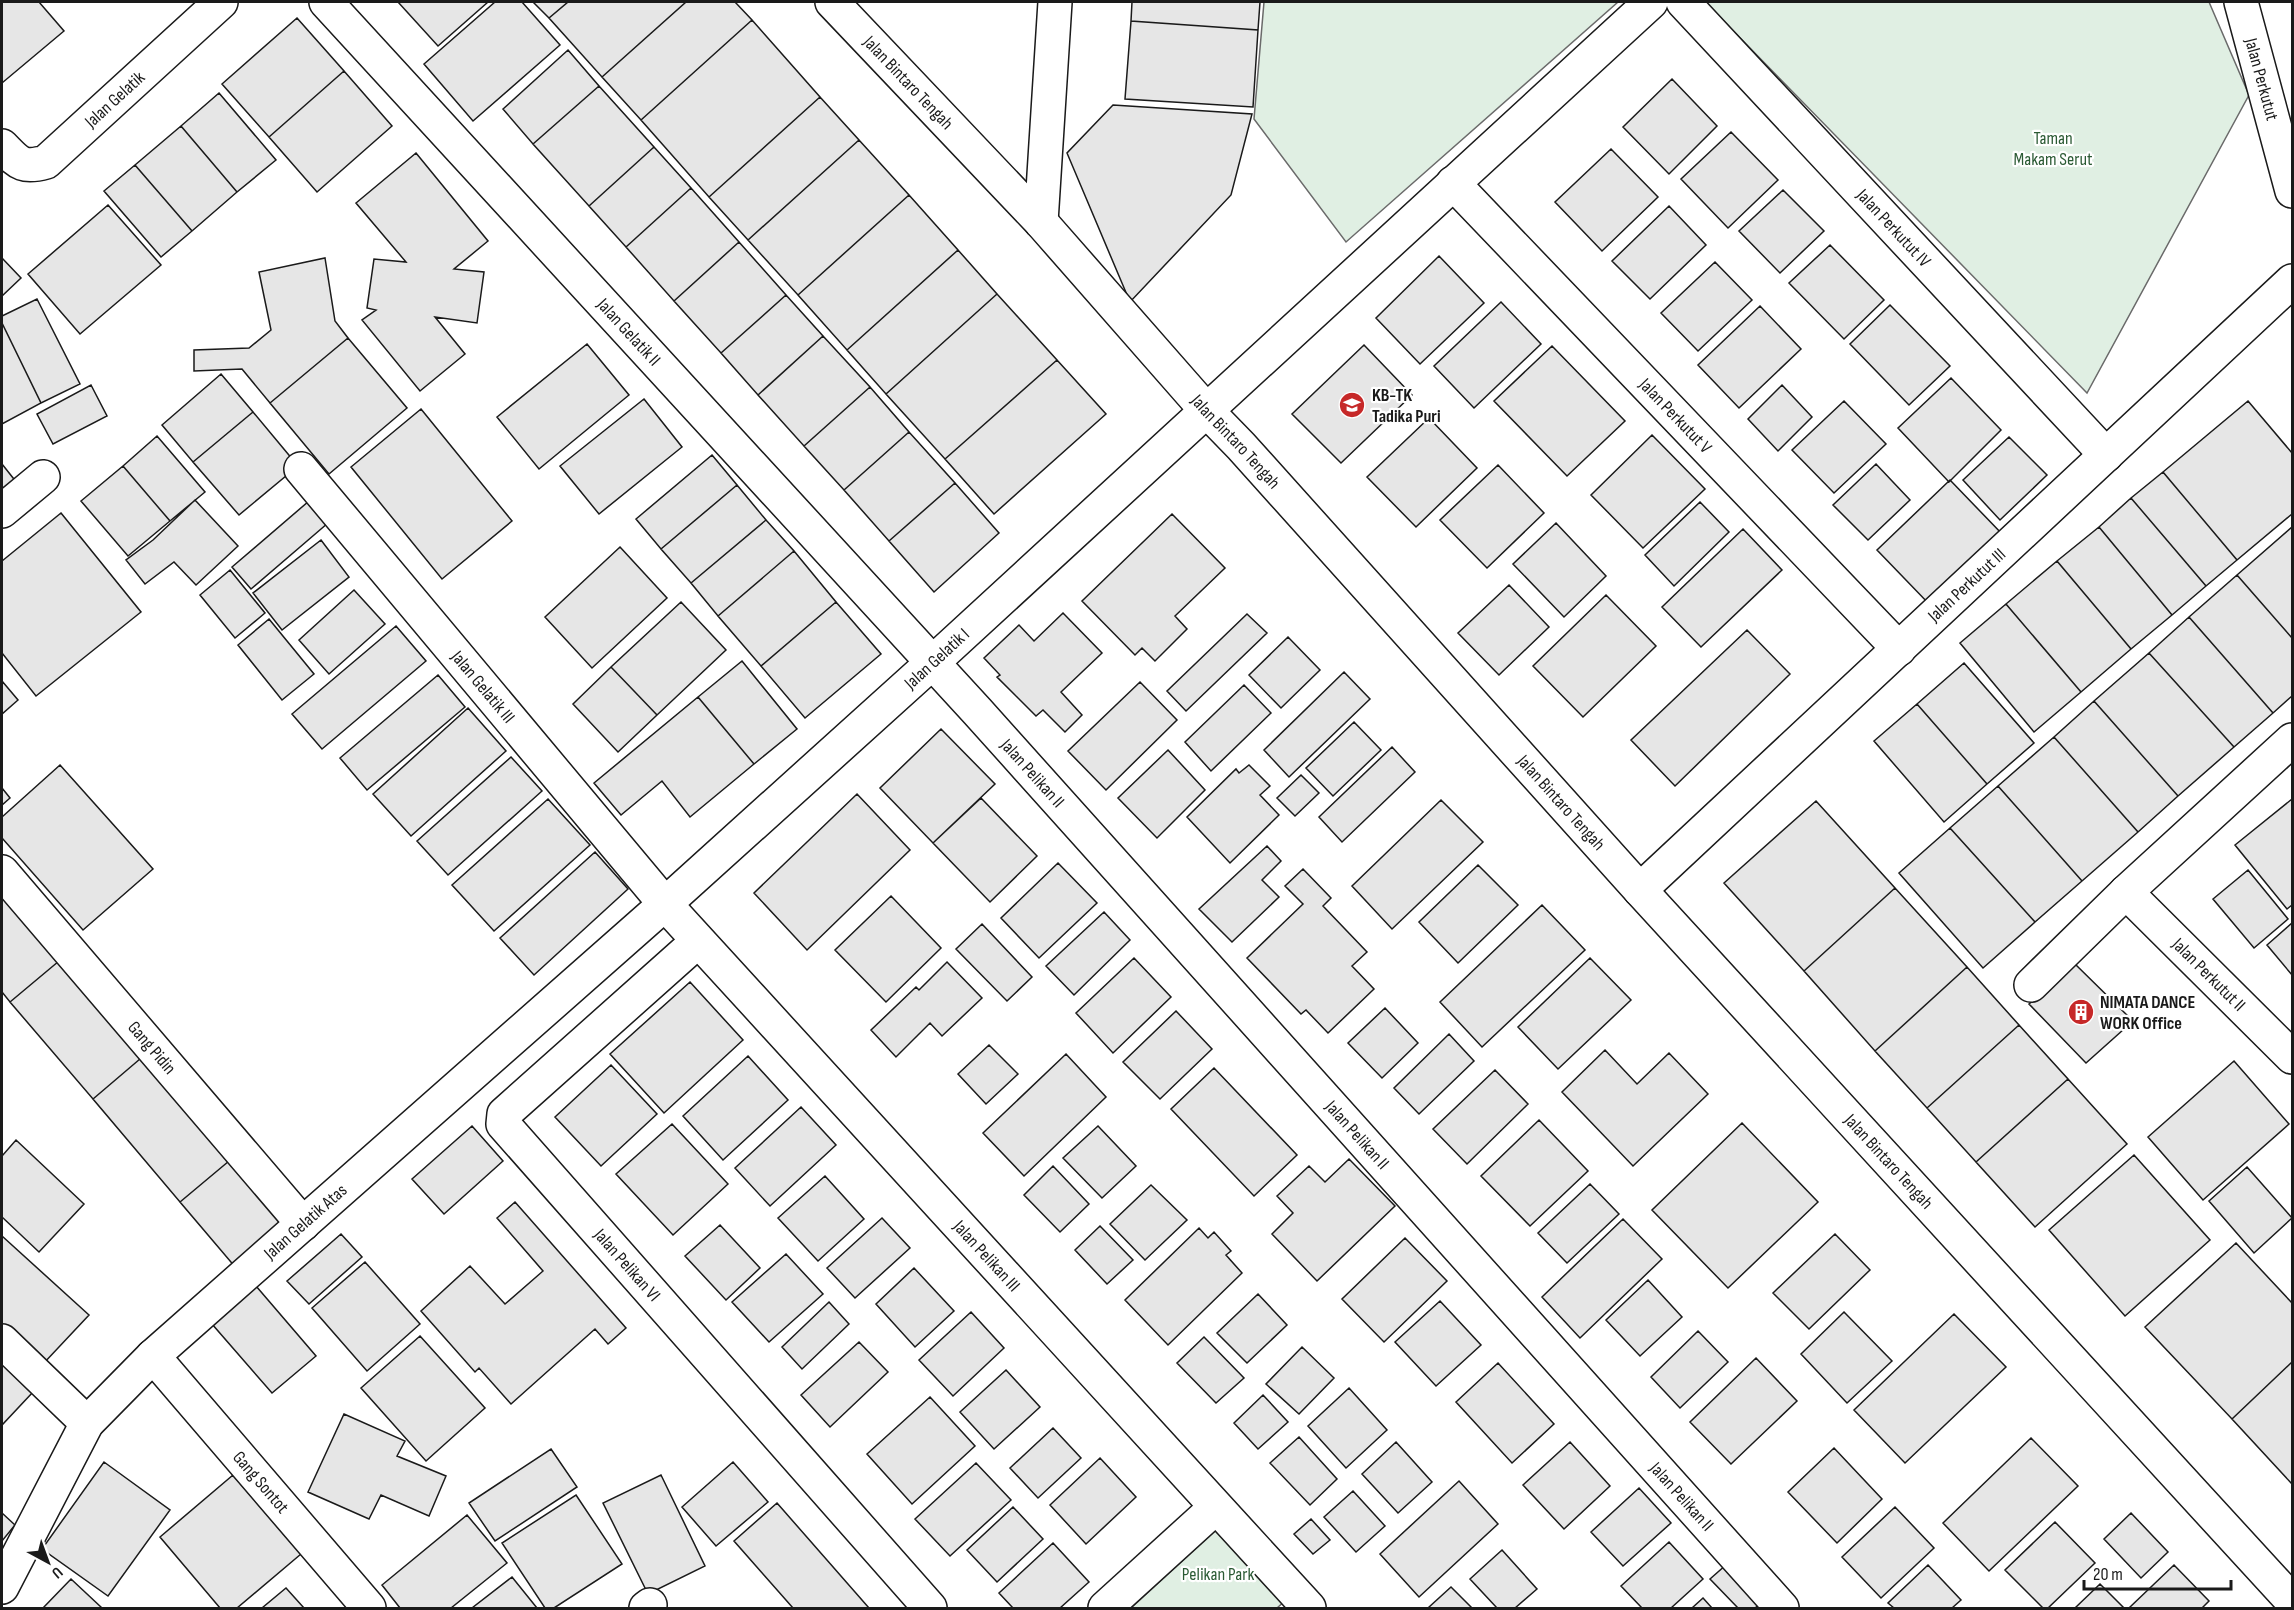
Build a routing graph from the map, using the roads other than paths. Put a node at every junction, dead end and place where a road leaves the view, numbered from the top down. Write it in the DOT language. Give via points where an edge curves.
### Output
graph roads {
  1 [pos="221,2"];
  2 [pos="326,2"];
  3 [pos="832,2"];
  4 [pos="1055,2"];
  5 [pos="1651,2"];
  6 [pos="1683,2"];
  7 [pos="2241,2"];
  8 [pos="2,146"];
  9 [pos="1452,183"];
  10 [pos="2292,191"];
  11 [pos="1041,222"];
  12 [pos="2292,281"];
  13 [pos="1206,410"];
  14 [pos="2106,455"];
  15 [pos="301,469"];
  16 [pos="43,477"];
  17 [pos="2,511"];
  18 [pos="1899,649"];
  19 [pos="933,662"];
  20 [pos="2292,740"];
  21 [pos="2,872"];
  22 [pos="1640,890"];
  23 [pos="2126,892"];
  24 [pos="665,904"];
  25 [pos="698,941"];
  26 [pos="2031,986"];
  27 [pos="2292,1057"];
  28 [pos="303,1224"];
  29 [pos="2,1341"];
  30 [pos="153,1356"];
  31 [pos="87,1423"];
  32 [pos="1215,1508"];
  33 [pos="2,1587"];
  34 [pos="2292,1601"];
  35 [pos="1305,1607"];
  36 [pos="369,1608"];
  37 [pos="930,1608"];
  38 [pos="1105,1608"];
  39 [pos="1782,1608"];
  1 -- 8 [label="street, Jalan Gelatik" via="46,162 21,164"];
  2 -- 19 [label="street, Jalan Gelatik II"];
  3 -- 11 [label="street, Jalan Bintaro Tengah"];
  4 -- 11 [label="street"];
  5 -- 9 [label="street, Jalan Gelatik I"];
  6 -- 14 [label="street, Jalan Perkutut IV"];
  7 -- 10 [label="street, Jalan Perkutut"];
  9 -- 13 [label="street, Jalan Gelatik I"];
  9 -- 18 [label="street, Jalan Perkutut V"];
  11 -- 13 [label="street, Jalan Bintaro Tengah"];
  12 -- 14 [label="street, Jalan Perkutut III"];
  13 -- 19 [label="street, Jalan Gelatik I"];
  13 -- 22 [label="street, Jalan Bintaro Tengah"];
  14 -- 18 [label="street, Jalan Perkutut III"];
  15 -- 24 [label="street, Jalan Gelatik III"];
  16 -- 17 [label="street"];
  18 -- 22 [label="street, Jalan Perkutut III"];
  19 -- 24 [label="street, Jalan Gelatik I"];
  19 -- 39 [label="street, Jalan Pelikan II"];
  20 -- 23 [label="street"];
  21 -- 28 [label="street, Gang Pidin"];
  22 -- 34 [label="street, Jalan Bintaro Tengah"];
  23 -- 26 [label="street"];
  23 -- 27 [label="street, Jalan Perkutut II"];
  24 -- 25 [label="street, Jalan Pelikan III"];
  24 -- 28 [label="street, Jalan Gelatik Atas"];
  25 -- 32 [label="street, Jalan Pelikan III"];
  25 -- 37 [label="street, Jalan Pelikan VI" via="504,1114 503,1124"];
  28 -- 30 [label="street, Jalan Gelatik Atas"];
  29 -- 31 [label="street"];
  30 -- 31 [label="street, Jalan Gelatik Atas"];
  30 -- 36 [label="street, Gang Sontot"];
  31 -- 33 [label="street, Jalan Gelatik Atas"];
  32 -- 35 [label="street, Jalan Pelikan III"];
  32 -- 38 [label="street"];
}
